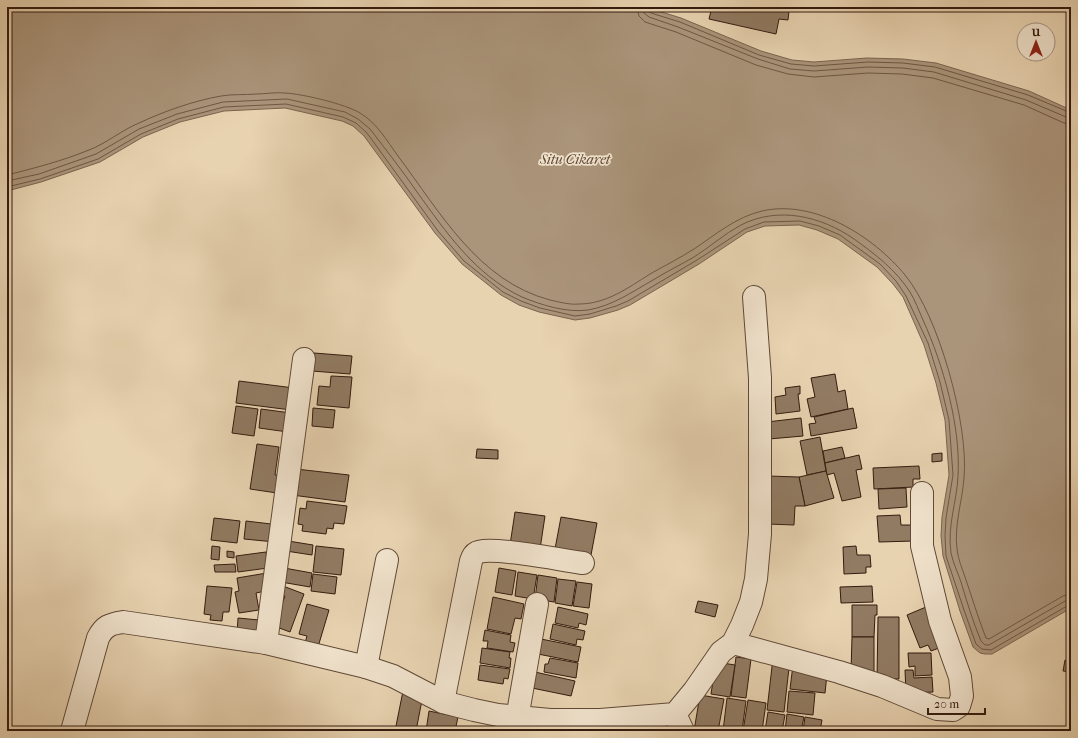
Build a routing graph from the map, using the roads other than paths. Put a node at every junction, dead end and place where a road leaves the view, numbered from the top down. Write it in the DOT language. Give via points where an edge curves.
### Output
graph roads {
  1 [pos="754,297"];
  2 [pos="304,359"];
  3 [pos="922,493"];
  4 [pos="387,560"];
  5 [pos="583,563"];
  6 [pos="537,604"];
  7 [pos="266,643"];
  8 [pos="733,643"];
  9 [pos="366,667"];
  10 [pos="443,702"];
  11 [pos="679,723"];
  12 [pos="516,724"];
  13 [pos="72,731"];
  1 -- 8 [label="street" via="760,378 760,534 751,602"];
  2 -- 7 [label="street"];
  3 -- 8 [label="street" via="922,546 940,621 960,677 962,696 959,706 953,710 937,709 882,686 839,672"];
  4 -- 9 [label="street"];
  5 -- 10 [label="street" via="518,553 483,550 476,553 471,561"];
  6 -- 12 [label="street"];
  7 -- 9 [label="street"];
  7 -- 13 [label="street" via="123,622 112,623 102,630 98,638"];
  8 -- 11 [label="street" via="721,652 694,691"];
  9 -- 10 [label="street" via="392,676"];
  10 -- 12 [label="street" via="498,715"];
  11 -- 12 [label="street" via="550,720"];
}
